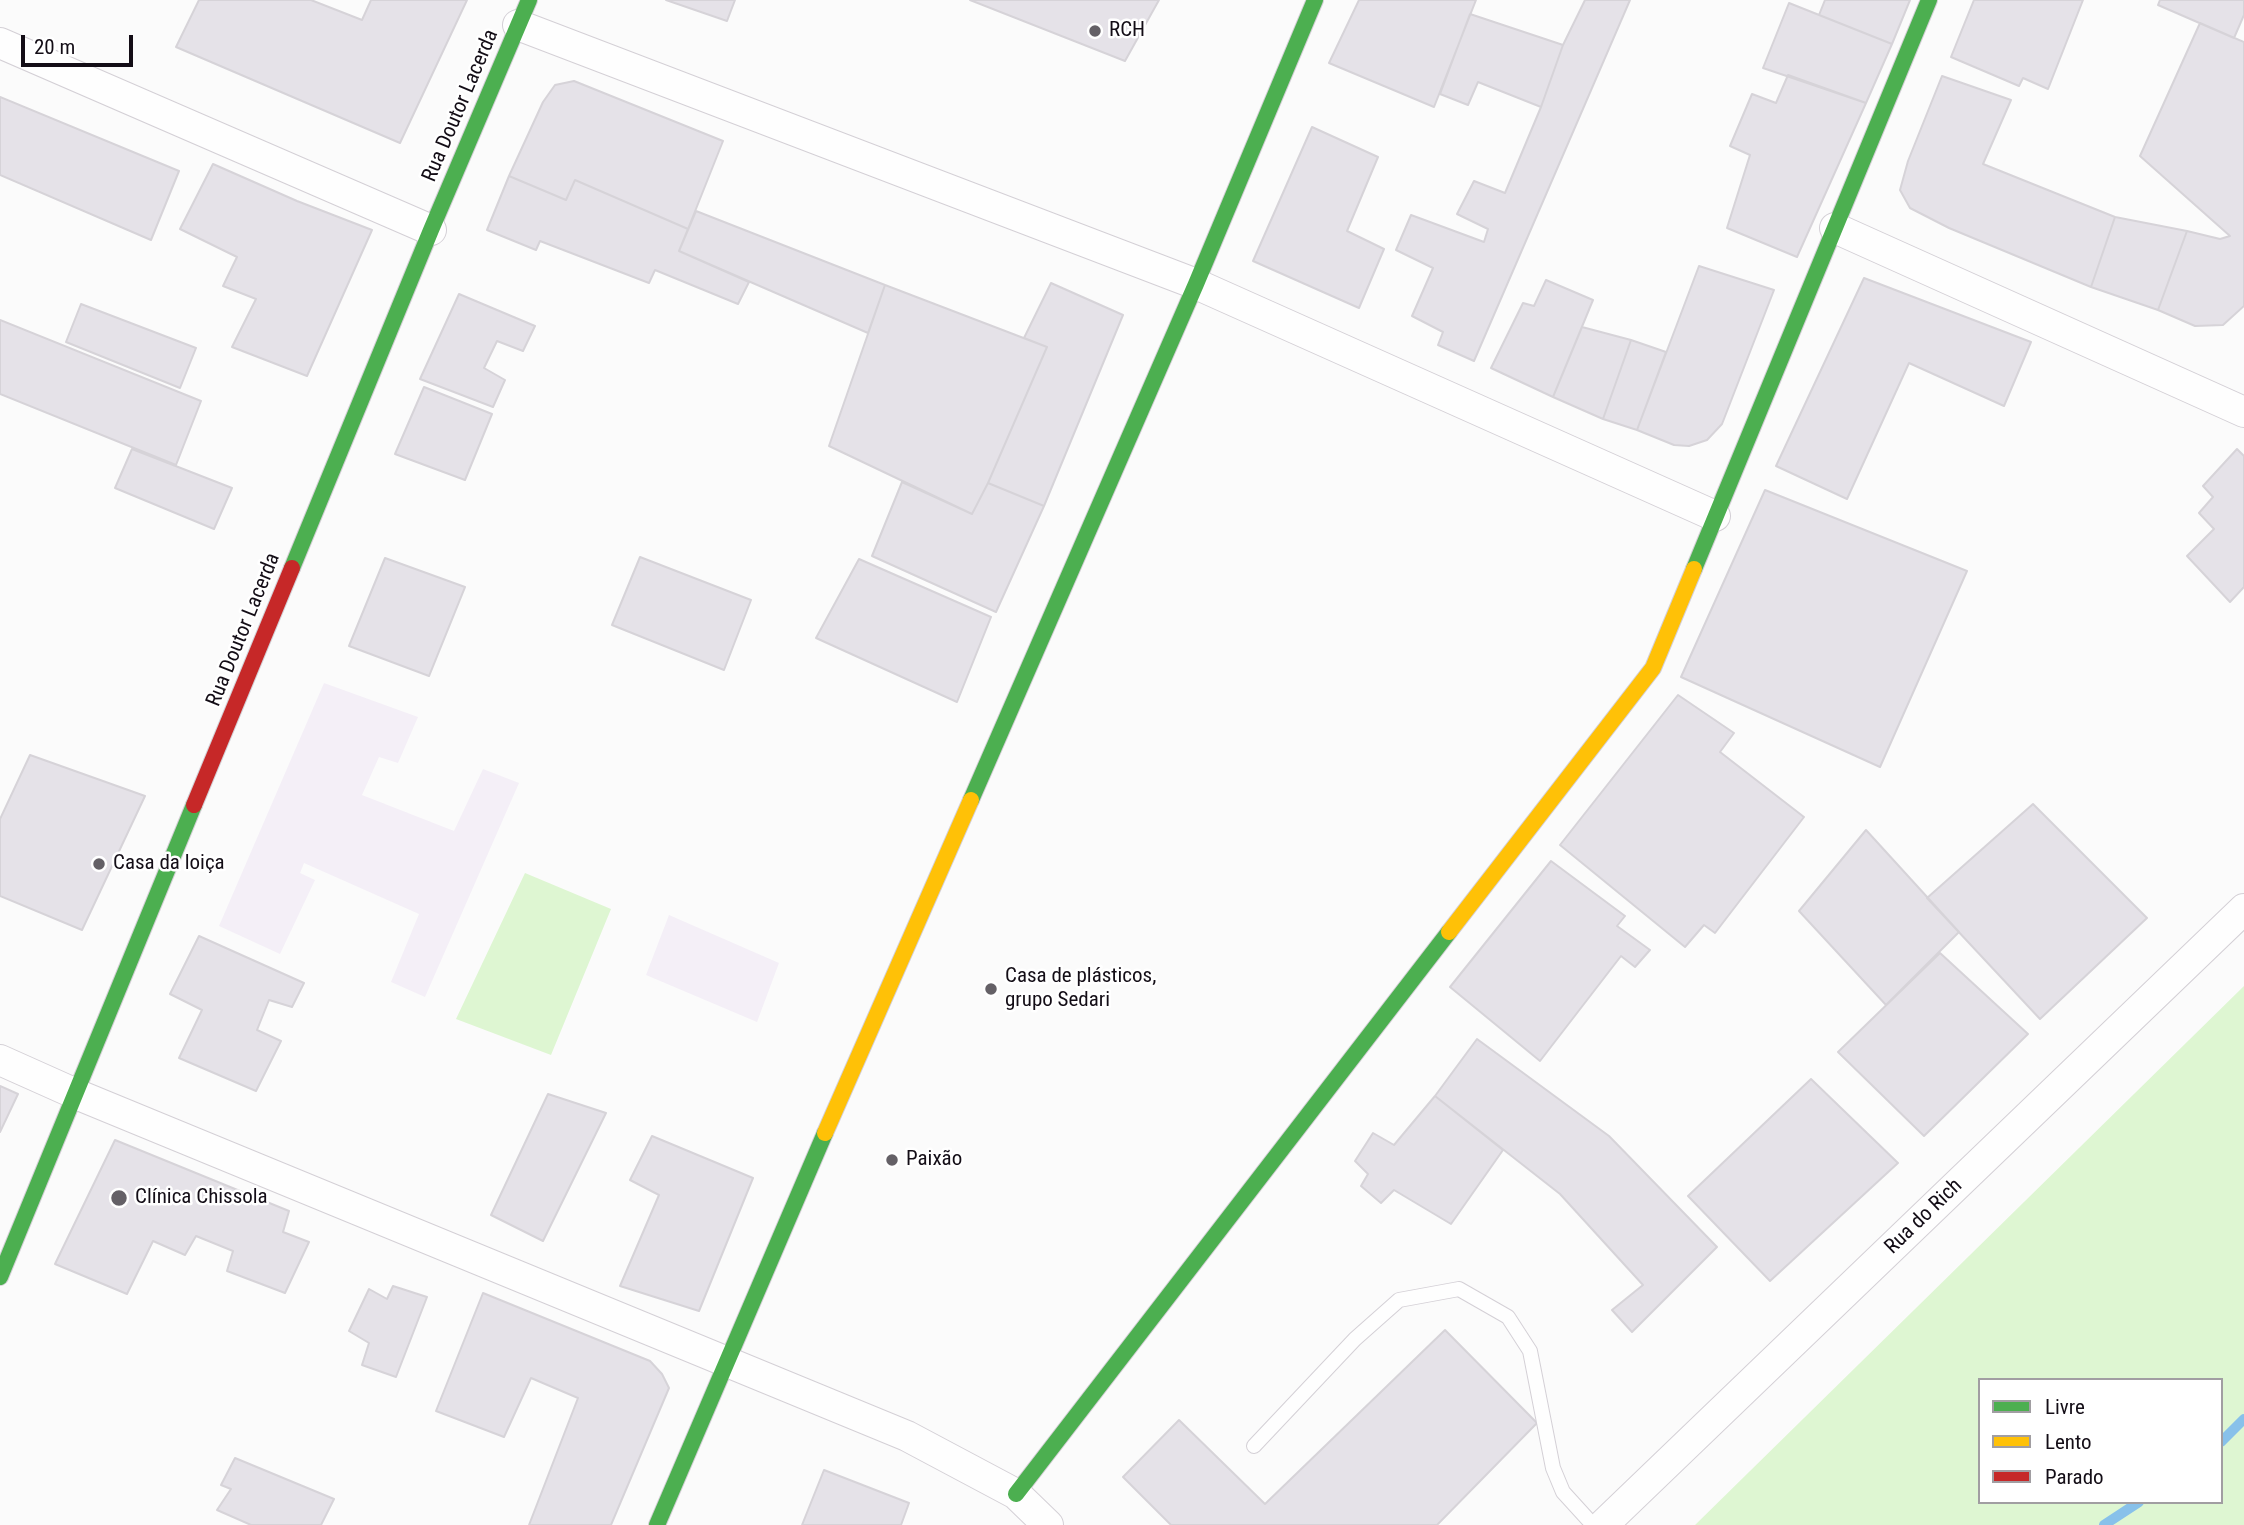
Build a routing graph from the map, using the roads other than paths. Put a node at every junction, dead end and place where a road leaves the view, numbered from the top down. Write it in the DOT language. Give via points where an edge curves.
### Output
graph roads {
  1 [pos="1315,0"];
  2 [pos="1929,0"];
  3 [pos="523,13"];
  4 [pos="0,43"];
  5 [pos="1835,228"];
  6 [pos="430,230"];
  7 [pos="1196,284"];
  8 [pos="2243,409"];
  9 [pos="1715,516"];
  10 [pos="2244,909"];
  11 [pos="0,1060"];
  12 [pos="76,1094"];
  13 [pos="0,1277"];
  14 [pos="725,1362"];
  15 [pos="1254,1447"];
  16 [pos="1016,1494"];
  17 [pos="657,1525"];
  18 [pos="1048,1525"];
  19 [pos="1594,1525"];
  20 [pos="1604,1525"];
  1 -- 7 [label="street"];
  2 -- 5 [label="street"];
  3 -- 6 [label="street, Rua Doutor Lacerda"];
  3 -- 7 [label="street"];
  4 -- 6 [label="street"];
  5 -- 8 [label="street"];
  5 -- 9 [label="street"];
  6 -- 12 [label="street, Rua Doutor Lacerda"];
  7 -- 9 [label="street"];
  7 -- 14 [label="street"];
  9 -- 16 [label="street" via="1653,668"];
  10 -- 20 [label="street, Rua do Rich"];
  11 -- 12 [label="street"];
  12 -- 13 [label="street, Rua Doutor Lacerda"];
  12 -- 14 [label="street"];
  14 -- 16 [label="street" via="907,1436"];
  14 -- 17 [label="street"];
  15 -- 19 [label="lane" via="1399,1300 1459,1289 1508,1317 1530,1351 1553,1468 1563,1492"];
  16 -- 18 [label="street"];
}
